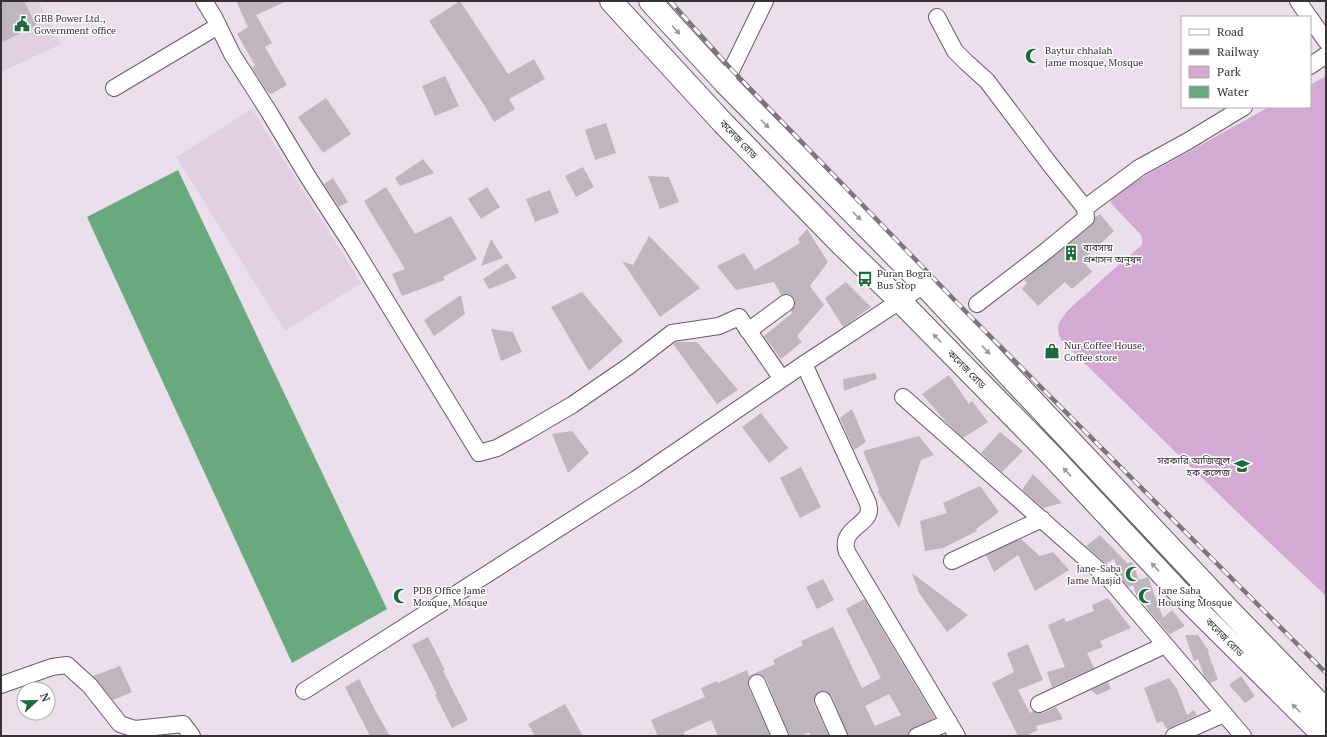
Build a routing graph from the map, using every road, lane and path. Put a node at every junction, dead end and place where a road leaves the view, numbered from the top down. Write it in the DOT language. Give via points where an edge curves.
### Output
graph roads {
  1 [pos="204,1"];
  2 [pos="611,1"];
  3 [pos="650,1"];
  4 [pos="765,1"];
  5 [pos="1298,1"];
  6 [pos="1309,16"];
  7 [pos="937,17"];
  8 [pos="1311,19"];
  9 [pos="218,26"];
  10 [pos="1326,41"];
  11 [pos="1326,55"];
  12 [pos="1311,65"];
  13 [pos="724,83"];
  14 [pos="114,88"];
  15 [pos="1242,108"];
  16 [pos="1085,208"];
  17 [pos="924,285"];
  18 [pos="900,301"];
  19 [pos="786,303"];
  20 [pos="977,304"];
  21 [pos="748,331"];
  22 [pos="804,364"];
  23 [pos="782,379"];
  24 [pos="903,397"];
  25 [pos="1042,519"];
  26 [pos="952,561"];
  27 [pos="1165,645"];
  28 [pos="757,683"];
  29 [pos="1,685"];
  30 [pos="304,691"];
  31 [pos="823,700"];
  32 [pos="1039,704"];
  33 [pos="1326,710"];
  34 [pos="1224,714"];
  35 [pos="949,722"];
  36 [pos="192,736"];
  37 [pos="780,736"];
  38 [pos="839,736"];
  39 [pos="917,736"];
  40 [pos="957,736"];
  41 [pos="1174,736"];
  42 [pos="1243,736"];
  43 [pos="1324,736"];
  1 -- 9 [label="street"];
  2 -- 18 [label="highway, কলেজ রোড" via="724,123"];
  3 -- 13 [label="highway, one-way"];
  4 -- 13 [label="street"];
  5 -- 6 [label="street"];
  7 -- 16 [label="street" via="955,51 987,81"];
  8 -- 10 [label="street"];
  9 -- 14 [label="street"];
  9 -- 21 [label="street" via="232,54 479,453 497,448 572,405 672,333 719,326 739,317"];
  11 -- 12 [label="street"];
  13 -- 17 [label="highway, one-way"];
  15 -- 16 [label="street" via="1138,168"];
  16 -- 20 [label="street" via="1086,218"];
  17 -- 18 [label="street"];
  17 -- 33 [label="highway, one-way"];
  18 -- 22 [label="street"];
  43 -- 18 [label="highway, কলেজ রোড, one-way" via="1179,592 1051,455"];
  19 -- 21 [label="street"];
  21 -- 23 [label="street"];
  22 -- 23 [label="street"];
  22 -- 35 [label="street" via="870,510 846,538 847,552"];
  23 -- 30 [label="street" via="636,479"];
  24 -- 25 [label="street"];
  25 -- 26 [label="street"];
  25 -- 27 [label="street" via="1110,580"];
  27 -- 32 [label="street"];
  27 -- 34 [label="street"];
  28 -- 37 [label="street"];
  29 -- 36 [label="street" via="52,667 67,665 90,686 120,724 135,729 183,724"];
  31 -- 38 [label="street"];
  34 -- 41 [label="street"];
  34 -- 42 [label="street"];
  35 -- 39 [label="street"];
  35 -- 40 [label="street"];
}
